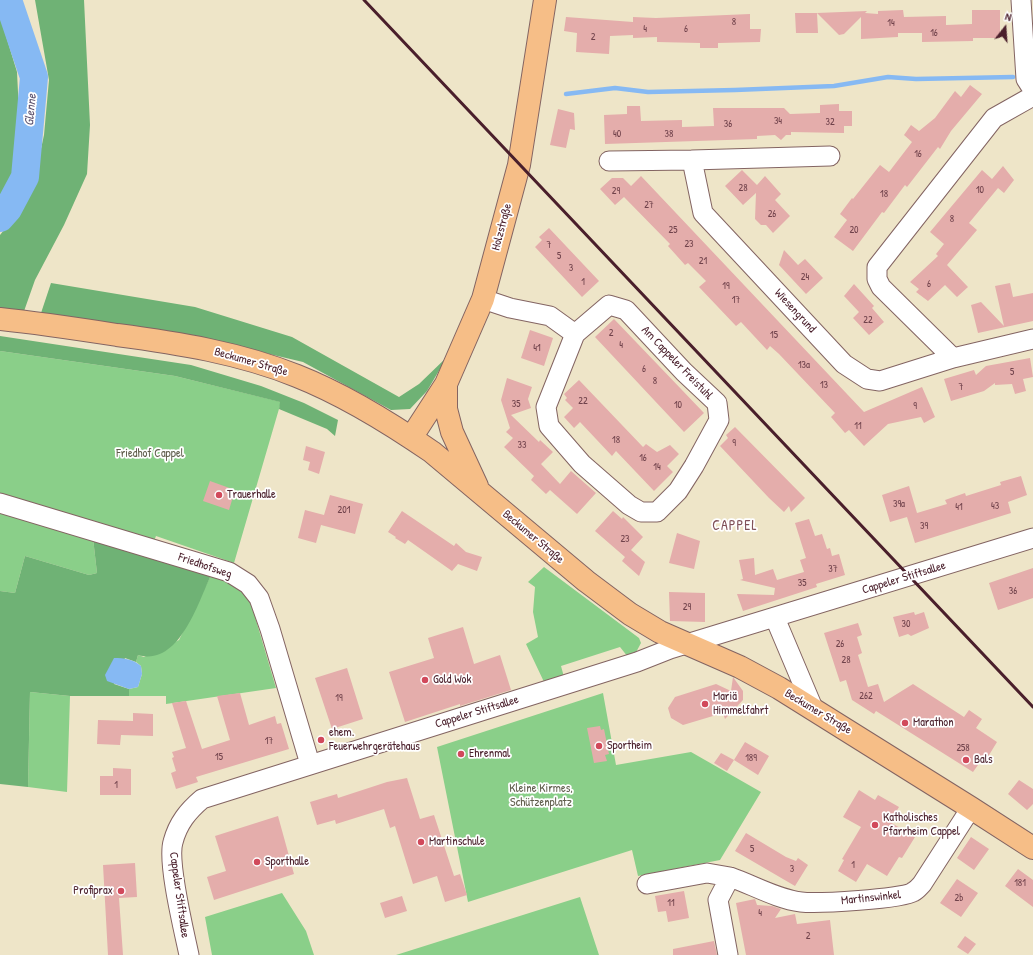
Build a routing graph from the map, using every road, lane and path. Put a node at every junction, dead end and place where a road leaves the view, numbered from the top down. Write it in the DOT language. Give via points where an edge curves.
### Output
graph roads {
  1 [pos="545,0"];
  2 [pos="1021,0"];
  3 [pos="1033,90"];
  4 [pos="1033,96"];
  5 [pos="830,156"];
  6 [pos="692,160"];
  7 [pos="609,161"];
  8 [pos="483,299"];
  9 [pos="0,319"];
  10 [pos="575,334"];
  11 [pos="1033,340"];
  12 [pos="953,358"];
  13 [pos="446,384"];
  14 [pos="411,438"];
  15 [pos="479,490"];
  16 [pos="0,503"];
  17 [pos="1033,538"];
  18 [pos="775,618"];
  19 [pos="688,644"];
  20 [pos="813,708"];
  21 [pos="310,764"];
  22 [pos="971,808"];
  23 [pos="1033,848"];
  24 [pos="730,877"];
  25 [pos="647,884"];
  26 [pos="188,955"];
  27 [pos="728,955"];
  1 -- 8 [label="main road, Holzstraße" via="519,165"];
  2 -- 3 [label="street" via="1026,79"];
  4 -- 12 [label="street" via="994,118 877,267 877,279 881,287"];
  5 -- 6 [label="street"];
  6 -- 7 [label="street"];
  6 -- 12 [label="street, Wiesengrund" via="703,213 844,364 867,379 880,381"];
  8 -- 10 [label="street" via="510,308 550,316"];
  8 -- 13 [label="main road, Holzstraße"];
  9 -- 14 [label="main road, Beckumer Straße" via="167,342 264,364 298,376 345,398"];
  10 -- 10 [label="street, Am Cappeler Freistuhl" via="609,304 626,310 717,404 719,420 694,466 678,491 657,512 641,512 628,505 582,464 549,426 546,407"];
  11 -- 12 [label="street, Wiesengrund"];
  13 -- 14 [label="main road, Holzstraße"];
  13 -- 15 [label="main road" via="446,409 452,432"];
  14 -- 15 [label="main road, Beckumer Straße"];
  15 -- 19 [label="main road, Beckumer Straße" via="586,582 630,614 660,632"];
  16 -- 21 [label="street, Friedhofsweg" via="229,572 248,584 259,598 270,629"];
  17 -- 18 [label="street, Cappeler Stiftsallee"];
  18 -- 19 [label="street, Cappeler Stiftsallee"];
  18 -- 20 [label="street"];
  19 -- 20 [label="main road, Beckumer Straße" via="740,667"];
  19 -- 21 [label="street, Cappeler Stiftsallee"];
  20 -- 22 [label="main road, Beckumer Straße"];
  21 -- 26 [label="street, Cappeler Stiftsallee" via="202,799 189,810 181,822 172,843 172,865"];
  22 -- 23 [label="main road, Beckumer Straße"];
  22 -- 24 [label="street, Martinswinkel" via="922,884 913,892 901,896 840,902 802,902 783,898"];
  24 -- 25 [label="street, Martinswinkel" via="708,873"];
  24 -- 27 [label="street" via="718,900"];
}
